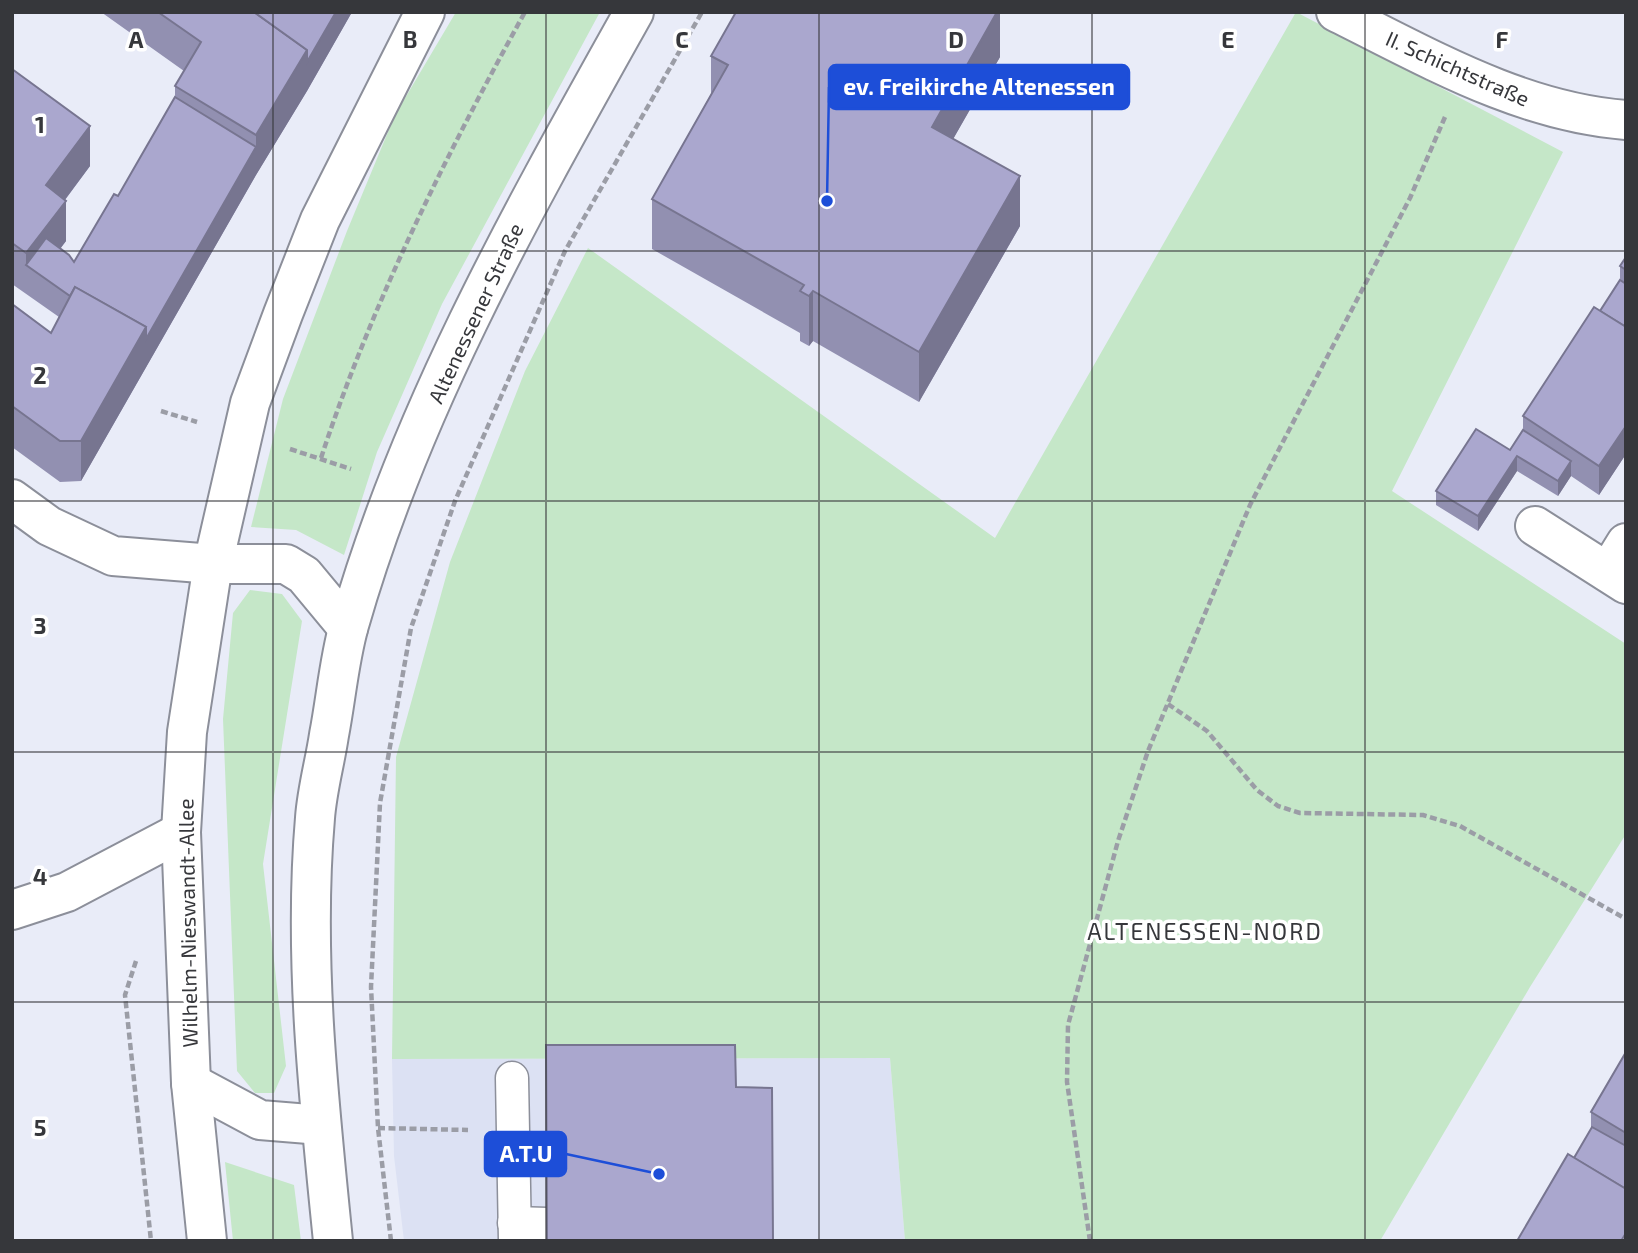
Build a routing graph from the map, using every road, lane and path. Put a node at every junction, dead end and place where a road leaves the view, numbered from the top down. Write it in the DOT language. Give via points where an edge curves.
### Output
graph roads {
  1 [pos="425,12"];
  2 [pos="525,12"];
  3 [pos="634,12"];
  4 [pos="702,12"];
  5 [pos="1336,12"];
  6 [pos="1463,74"];
  7 [pos="1626,120"];
  8 [pos="161,411"];
  9 [pos="242,435"];
  10 [pos="321,458"];
  11 [pos="398,485"];
  12 [pos="12,499"];
  13 [pos="455,500"];
  14 [pos="1535,526"];
  15 [pos="213,564"];
  16 [pos="1620,566"];
  17 [pos="348,628"];
  18 [pos="1168,704"];
  19 [pos="181,832"];
  20 [pos="12,910"];
  21 [pos="1626,919"];
  22 [pos="125,995"];
  23 [pos="512,1078"];
  24 [pos="191,1083"];
  25 [pos="321,1125"];
  26 [pos="378,1128"];
  27 [pos="437,1130"];
  28 [pos="547,1224"];
  29 [pos="514,1232"];
  30 [pos="151,1241"];
  31 [pos="207,1241"];
  32 [pos="333,1241"];
  33 [pos="391,1241"];
  34 [pos="1090,1241"];
  1 -- 9 [label="main road" via="320,220"];
  2 -- 10 [label="path" via="401,255 341,397"];
  3 -- 11 [label="main road, Altenessener Straße" via="519,218 452,356"];
  4 -- 13 [label="path" via="565,251"];
  5 -- 6 [label="main road, II. Schichtstraße"];
  6 -- 7 [label="main road, II. Schichtstraße" via="1530,102"];
  6 -- 18 [label="path" via="1409,198 1260,484"];
  8 -- 9 [label="path"];
  9 -- 10 [label="path"];
  9 -- 15 [label="main road"];
  10 -- 11 [label="path"];
  11 -- 13 [label="path"];
  11 -- 17 [label="main road, Altenessener Straße"];
  12 -- 15 [label="main road" via="49,526 113,555"];
  13 -- 26 [label="path" via="411,628 380,803 371,987"];
  14 -- 16 [label="main road"];
  15 -- 17 [label="main road" via="286,564 304,575"];
  15 -- 19 [label="main road, Wilhelm-Nieswandt-Allee" via="187,732"];
  17 -- 25 [label="main road" via="315,817 312,951"];
  18 -- 21 [label="path" via="1207,731 1257,790 1278,806 1300,813 1423,816 1460,826"];
  18 -- 34 [label="path" via="1118,841 1068,1025 1067,1082"];
  19 -- 20 [label="main road" via="67,892"];
  19 -- 24 [label="main road, Wilhelm-Nieswandt-Allee"];
  22 -- 30 [label="path"];
  23 -- 29 [label="lane"];
  24 -- 25 [label="main road" via="260,1120"];
  24 -- 31 [label="main road, Wilhelm-Nieswandt-Allee"];
  25 -- 32 [label="main road"];
  26 -- 27 [label="path"];
  26 -- 33 [label="path"];
  28 -- 29 [label="lane"];
}
